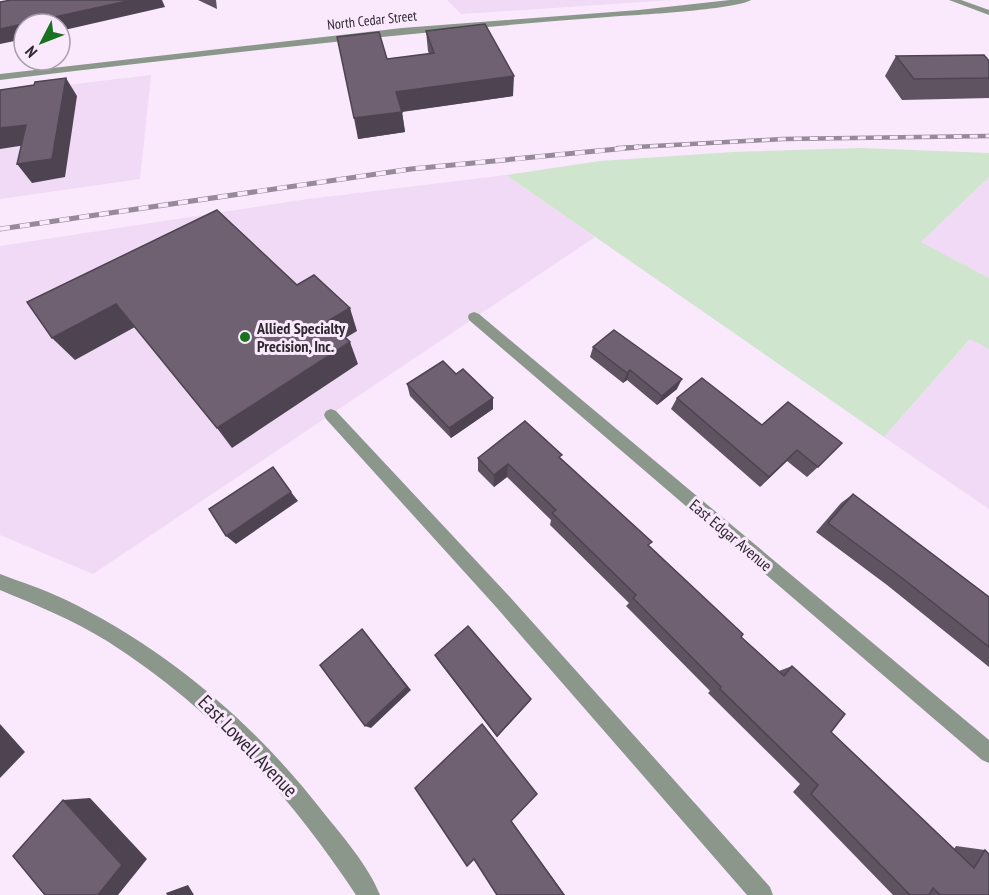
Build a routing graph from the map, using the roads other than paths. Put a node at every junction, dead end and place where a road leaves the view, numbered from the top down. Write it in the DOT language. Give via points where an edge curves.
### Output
graph roads {
  1 [pos="747,0"];
  2 [pos="953,0"];
  3 [pos="989,13"];
  4 [pos="0,77"];
  5 [pos="474,317"];
  6 [pos="332,415"];
  7 [pos="0,582"];
  8 [pos="989,753"];
  9 [pos="369,895"];
  10 [pos="762,895"];
  1 -- 4 [label="street, North Cedar Street" via="641,13 379,32"];
  2 -- 3 [label="street"];
  5 -- 8 [label="street, East Edgar Avenue"];
  6 -- 10 [label="street" via="511,610"];
  7 -- 9 [label="street, East Lowell Avenue" via="37,595 115,635 191,688 241,733 315,818"];
}
